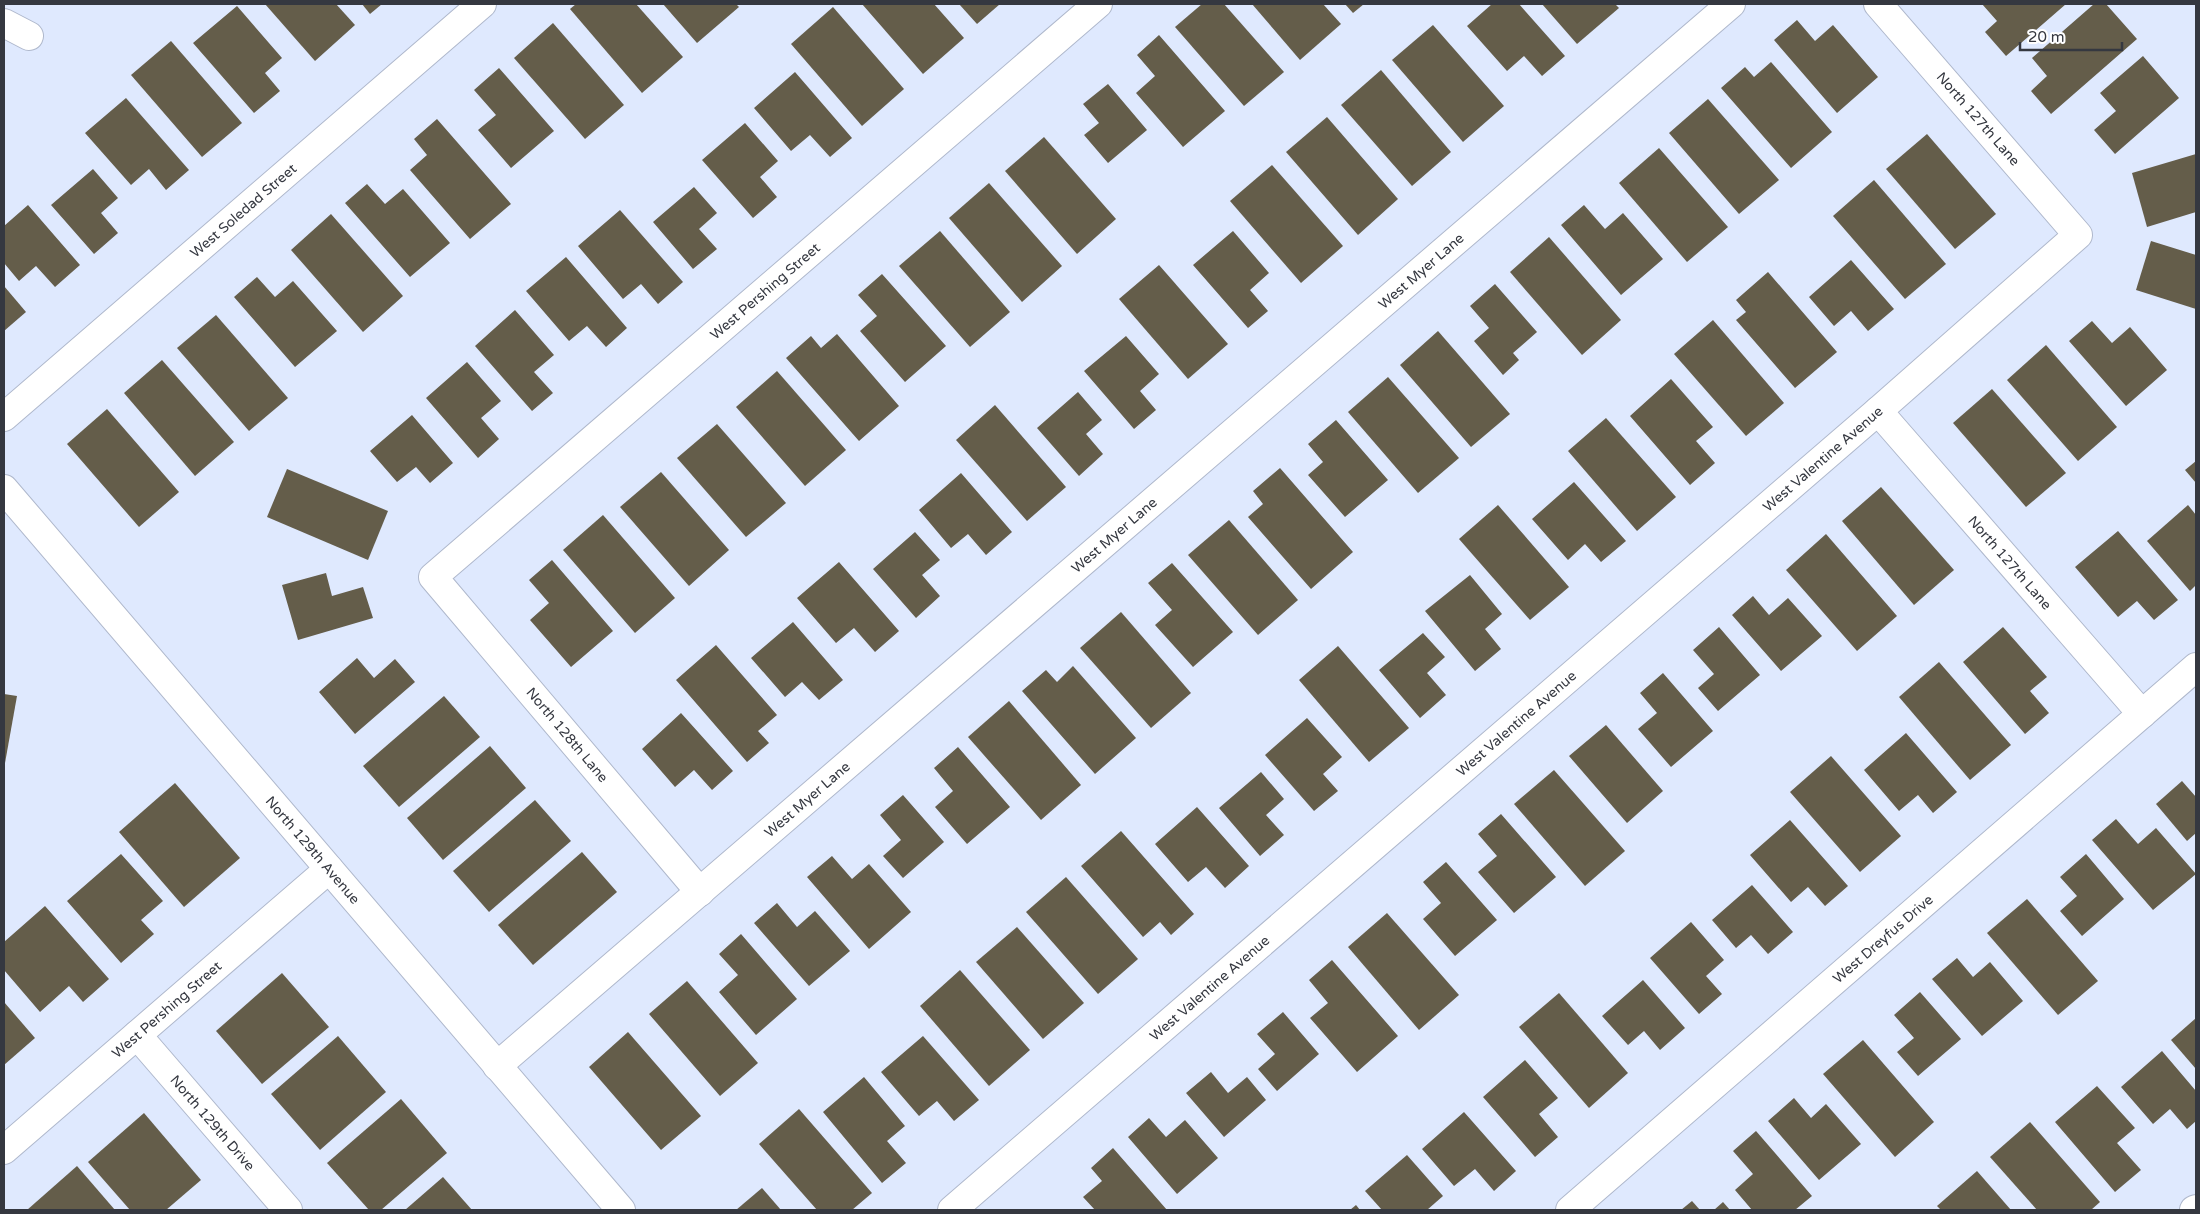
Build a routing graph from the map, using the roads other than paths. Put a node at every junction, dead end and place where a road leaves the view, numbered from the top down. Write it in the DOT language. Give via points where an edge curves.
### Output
graph roads {
  1 [pos="482,4"];
  2 [pos="1098,4"];
  3 [pos="1731,4"];
  4 [pos="1878,4"];
  5 [pos="4,23"];
  6 [pos="30,36"];
  7 [pos="2078,234"];
  8 [pos="1878,411"];
  9 [pos="4,417"];
  10 [pos="4,489"];
  11 [pos="433,578"];
  12 [pos="2196,667"];
  13 [pos="2142,714"];
  14 [pos="329,869"];
  15 [pos="700,892"];
  16 [pos="137,1035"];
  17 [pos="497,1066"];
  18 [pos="4,1150"];
  19 [pos="288,1210"];
  20 [pos="621,1210"];
  21 [pos="952,1210"];
  22 [pos="1570,1210"];
  1 -- 9 [label="street, West Soledad Street"];
  2 -- 11 [label="street, West Pershing Street"];
  3 -- 15 [label="street, West Myer Lane"];
  4 -- 7 [label="street, North 127th Lane"];
  5 -- 6 [label="street"];
  7 -- 8 [label="street, West Valentine Avenue"];
  8 -- 13 [label="street, North 127th Lane"];
  8 -- 21 [label="street, West Valentine Avenue"];
  10 -- 14 [label="street, North 129th Avenue"];
  11 -- 15 [label="street, North 128th Lane"];
  12 -- 13 [label="street, West Dreyfus Drive"];
  13 -- 22 [label="street, West Dreyfus Drive"];
  14 -- 16 [label="street, West Pershing Street"];
  14 -- 17 [label="street, North 129th Avenue"];
  15 -- 17 [label="street, West Myer Lane"];
  16 -- 18 [label="street, West Pershing Street"];
  16 -- 19 [label="street, North 129th Drive"];
  17 -- 20 [label="street, North 129th Avenue"];
}
